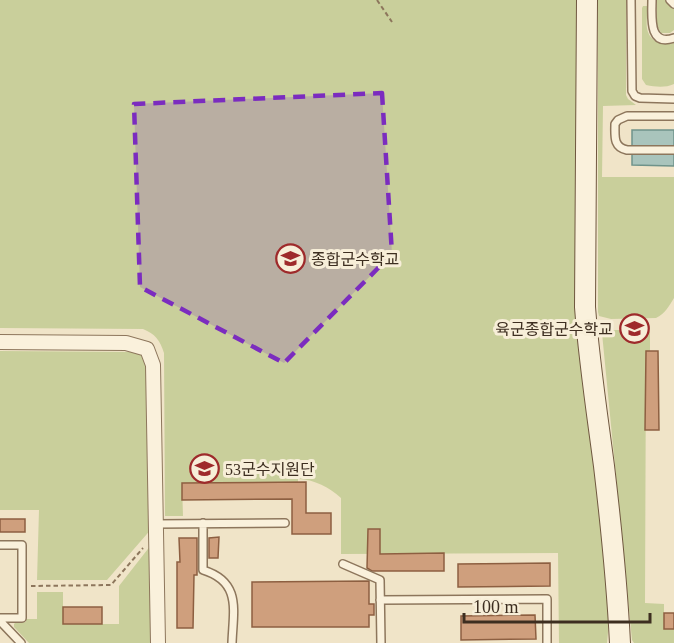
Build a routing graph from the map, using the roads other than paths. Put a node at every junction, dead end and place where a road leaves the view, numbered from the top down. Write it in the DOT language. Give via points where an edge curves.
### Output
graph roads {
  1 [pos="587,0"];
  2 [pos="631,0"];
  3 [pos="652,0"];
  4 [pos="670,0"];
  5 [pos="674,4"];
  6 [pos="674,38"];
  7 [pos="674,99"];
  8 [pos="674,116"];
  9 [pos="674,150"];
  10 [pos="0,342"];
  11 [pos="203,523"];
  12 [pos="285,523"];
  13 [pos="156,528"];
  14 [pos="0,545"];
  15 [pos="343,564"];
  16 [pos="380,600"];
  17 [pos="0,620"];
  18 [pos="21,643"];
  19 [pos="158,643"];
  20 [pos="232,643"];
  21 [pos="381,643"];
  22 [pos="547,643"];
  23 [pos="620,643"];
  1 -- 23 [label="street" via="585,307"];
  2 -- 7 [label="lane" via="632,91 639,98"];
  3 -- 6 [label="lane" via="653,30 661,38"];
  4 -- 5 [label="lane"];
  8 -- 9 [label="lane" via="627,116 615,124 615,140 621,149"];
  10 -- 13 [label="street" via="126,343 147,349 153,365"];
  11 -- 12 [label="lane"];
  11 -- 13 [label="lane"];
  11 -- 20 [label="lane" via="203,570 223,581 232,592"];
  13 -- 19 [label="street"];
  14 -- 17 [label="lane" via="22,545 22,618"];
  15 -- 16 [label="lane" via="380,580"];
  16 -- 21 [label="lane"];
  16 -- 22 [label="lane" via="547,599"];
  17 -- 18 [label="lane"];
}
